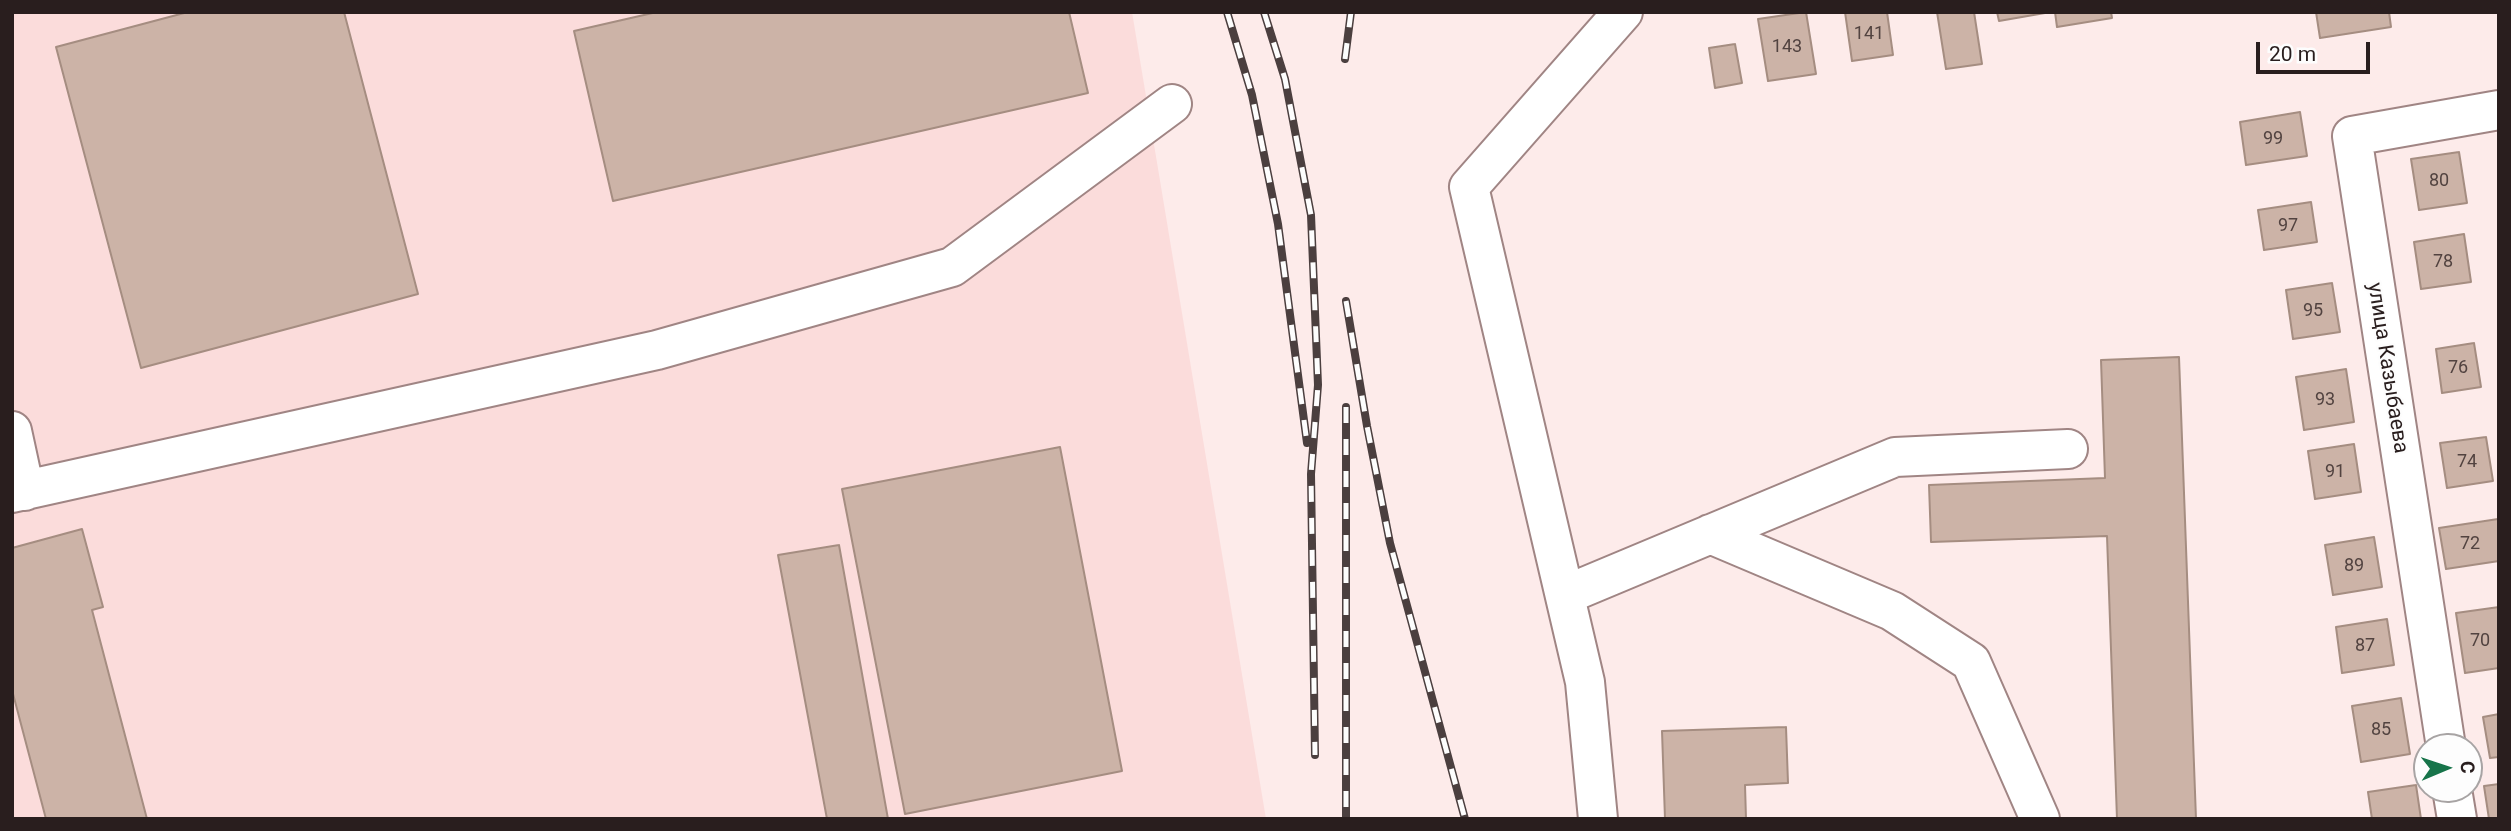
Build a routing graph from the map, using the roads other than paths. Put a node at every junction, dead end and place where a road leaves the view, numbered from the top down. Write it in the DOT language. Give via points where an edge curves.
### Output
graph roads {
  1 [pos="1623,12"];
  2 [pos="1172,104"];
  3 [pos="2499,110"];
  4 [pos="12,431"];
  5 [pos="2068,449"];
  6 [pos="18,492"];
  7 [pos="1710,534"];
  8 [pos="1565,595"];
  9 [pos="2444,733"];
  10 [pos="1598,819"];
  11 [pos="2040,819"];
  1 -- 8 [label="street" via="1469,187"];
  2 -- 6 [label="street" via="953,267 657,350"];
  3 -- 9 [label="street, улица Казыбаева" via="2352,136"];
  4 -- 6 [label="street"];
  5 -- 7 [label="street" via="1895,457"];
  7 -- 8 [label="street"];
  7 -- 11 [label="street" via="1892,611 1971,663"];
  8 -- 10 [label="street" via="1585,682"];
}
